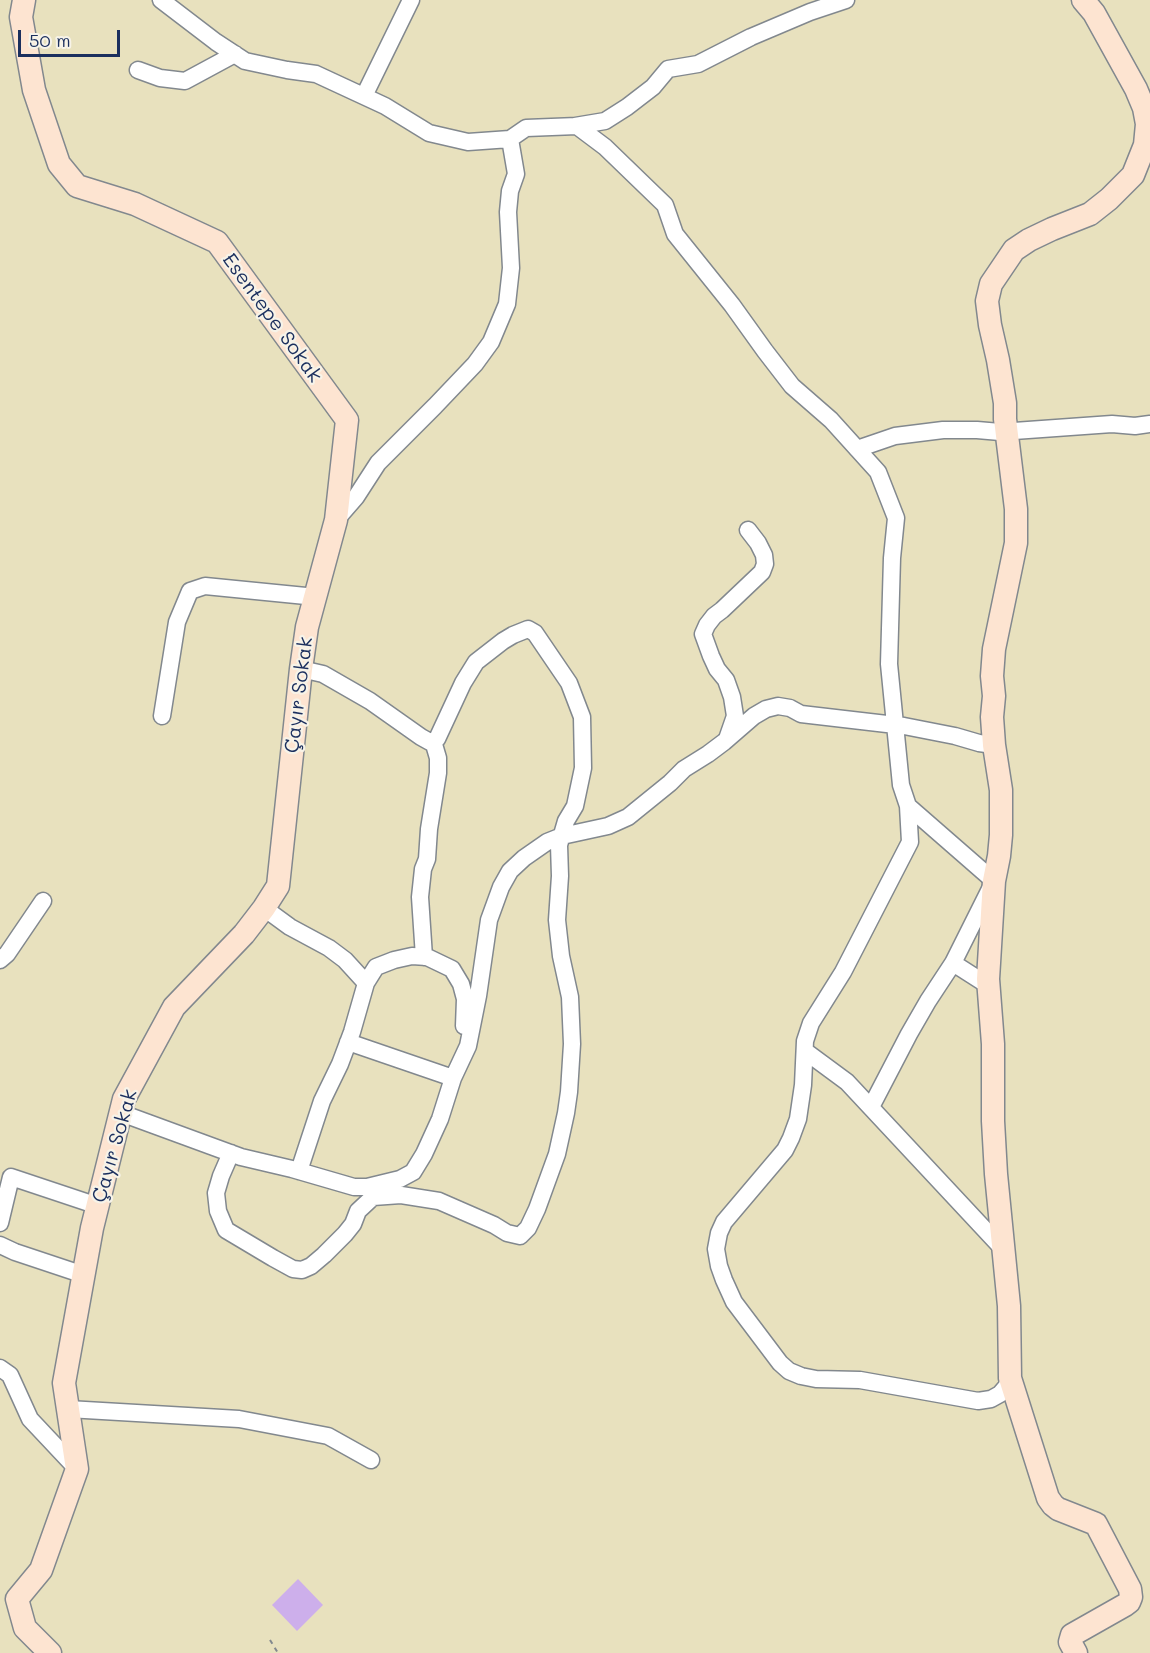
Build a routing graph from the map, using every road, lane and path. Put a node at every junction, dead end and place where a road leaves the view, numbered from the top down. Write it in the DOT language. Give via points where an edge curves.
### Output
graph roads {
  1 [pos="24,0"];
  2 [pos="161,0"];
  3 [pos="411,0"];
  4 [pos="846,0"];
  5 [pos="1083,0"];
  6 [pos="235,54"];
  7 [pos="138,70"];
  8 [pos="364,96"];
  9 [pos="575,126"];
  10 [pos="510,139"];
  11 [pos="1150,424"];
  12 [pos="1006,431"];
  13 [pos="857,449"];
  14 [pos="336,520"];
  15 [pos="747,530"];
  16 [pos="316,597"];
  17 [pos="301,669"];
  18 [pos="162,716"];
  19 [pos="895,725"];
  20 [pos="727,740"];
  21 [pos="433,741"];
  22 [pos="994,745"];
  23 [pos="908,806"];
  24 [pos="562,836"];
  25 [pos="994,881"];
  26 [pos="43,901"];
  27 [pos="264,908"];
  28 [pos="424,957"];
  29 [pos="0,960"];
  30 [pos="953,963"];
  31 [pos="366,983"];
  32 [pos="989,986"];
  33 [pos="348,1042"];
  34 [pos="805,1051"];
  35 [pos="457,1071"];
  36 [pos="871,1107"];
  37 [pos="121,1113"];
  38 [pos="231,1154"];
  39 [pos="299,1171"];
  40 [pos="98,1206"];
  41 [pos="0,1223"];
  42 [pos="0,1245"];
  43 [pos="1002,1248"];
  44 [pos="84,1275"];
  45 [pos="0,1368"];
  46 [pos="1010,1378"];
  47 [pos="68,1408"];
  48 [pos="371,1460"];
  49 [pos="77,1469"];
  50 [pos="270,1640"];
  51 [pos="50,1653"];
  52 [pos="278,1653"];
  53 [pos="1076,1653"];
  1 -- 14 [label="street, Esentepe Sokak" via="21,17 34,90 59,164 77,186 135,204 217,242 347,420"];
  2 -- 6 [label="street"];
  3 -- 8 [label="street"];
  4 -- 9 [label="street" via="751,37 698,64 668,69 653,87 605,121"];
  5 -- 12 [label="street" via="1136,89 1147,124 1145,145 1133,174 1109,199 1090,214 1014,250 991,284 987,302 1005,403"];
  6 -- 7 [label="street" via="185,81"];
  6 -- 8 [label="street" via="245,61 316,74"];
  8 -- 10 [label="street" via="429,133 468,142"];
  9 -- 10 [label="street" via="526,128"];
  9 -- 13 [label="street" via="605,147 664,205 675,234 792,386"];
  10 -- 14 [label="street" via="516,174 508,212 511,268 507,304 491,342 475,364 378,463"];
  11 -- 12 [label="street"];
  12 -- 13 [label="street" via="919,432"];
  12 -- 22 [label="street" via="1016,508 1016,543 994,649"];
  13 -- 19 [label="street" via="878,472 896,518 890,664"];
  14 -- 16 [label="street, Çayır Sokak"];
  15 -- 20 [label="street" via="764,555 762,572 714,616 703,634 732,697 735,716"];
  16 -- 17 [label="street, Çayır Sokak"];
  16 -- 18 [label="street" via="205,586 190,591 177,622"];
  17 -- 21 [label="street" via="323,674"];
  17 -- 27 [label="street, Çayır Sokak" via="278,886"];
  19 -- 20 [label="street" via="801,714 778,706 754,716"];
  19 -- 22 [label="street"];
  19 -- 23 [label="street" via="901,785"];
  20 -- 24 [label="street" via="684,769 628,817 608,826"];
  21 -- 24 [label="street" via="477,662 513,635 528,629 535,633 569,683 582,717 582,768 575,806"];
  21 -- 28 [label="street" via="438,773 420,897"];
  22 -- 25 [label="street" via="1001,790 999,856"];
  23 -- 25 [label="street"];
  23 -- 34 [label="street" via="910,842 812,1023"];
  24 -- 35 [label="street" via="524,858 501,887 489,920 468,1046"];
  24 -- 38 [label="street" via="557,920 570,997 570,1092 557,1154 537,1209 520,1236 439,1201 401,1195 373,1197 324,1255 311,1266 293,1269 226,1230 216,1193"];
  25 -- 30 [label="street"];
  25 -- 32 [label="street"];
  26 -- 29 [label="street"];
  27 -- 31 [label="street" via="329,948"];
  27 -- 37 [label="street, Çayır Sokak" via="174,1007 124,1099"];
  28 -- 31 [label="street" via="412,956 376,967"];
  28 -- 35 [label="street" via="452,969 461,984 465,1019"];
  30 -- 32 [label="street"];
  30 -- 36 [label="street" via="918,1017"];
  31 -- 33 [label="street"];
  32 -- 43 [label="street"];
  33 -- 35 [label="street"];
  33 -- 39 [label="street" via="322,1101"];
  34 -- 36 [label="street" via="847,1082"];
  34 -- 46 [label="street" via="798,1119 791,1138 719,1233 718,1266 735,1302 780,1363 801,1376 860,1380 978,1401 1000,1394"];
  35 -- 39 [label="street" via="440,1119 413,1172 373,1186 354,1187"];
  36 -- 43 [label="street"];
  37 -- 38 [label="street"];
  37 -- 40 [label="street, Çayır Sokak"];
  38 -- 39 [label="street"];
  40 -- 41 [label="street" via="11,1177"];
  40 -- 44 [label="street, Çayır Sokak"];
  42 -- 44 [label="street"];
  43 -- 46 [label="street" via="1009,1306"];
  44 -- 47 [label="street, Çayır Sokak" via="64,1383"];
  45 -- 49 [label="street" via="9,1375 30,1419"];
  46 -- 53 [label="street" via="1048,1498 1058,1509 1096,1524 1130,1589 1129,1602 1072,1635 1070,1641"];
  47 -- 48 [label="street" via="239,1419 328,1436"];
  47 -- 49 [label="street, Çayır Sokak"];
  49 -- 51 [label="street, Çayır Sokak" via="41,1570 17,1599 25,1628"];
  50 -- 52 [label="path"];
}
